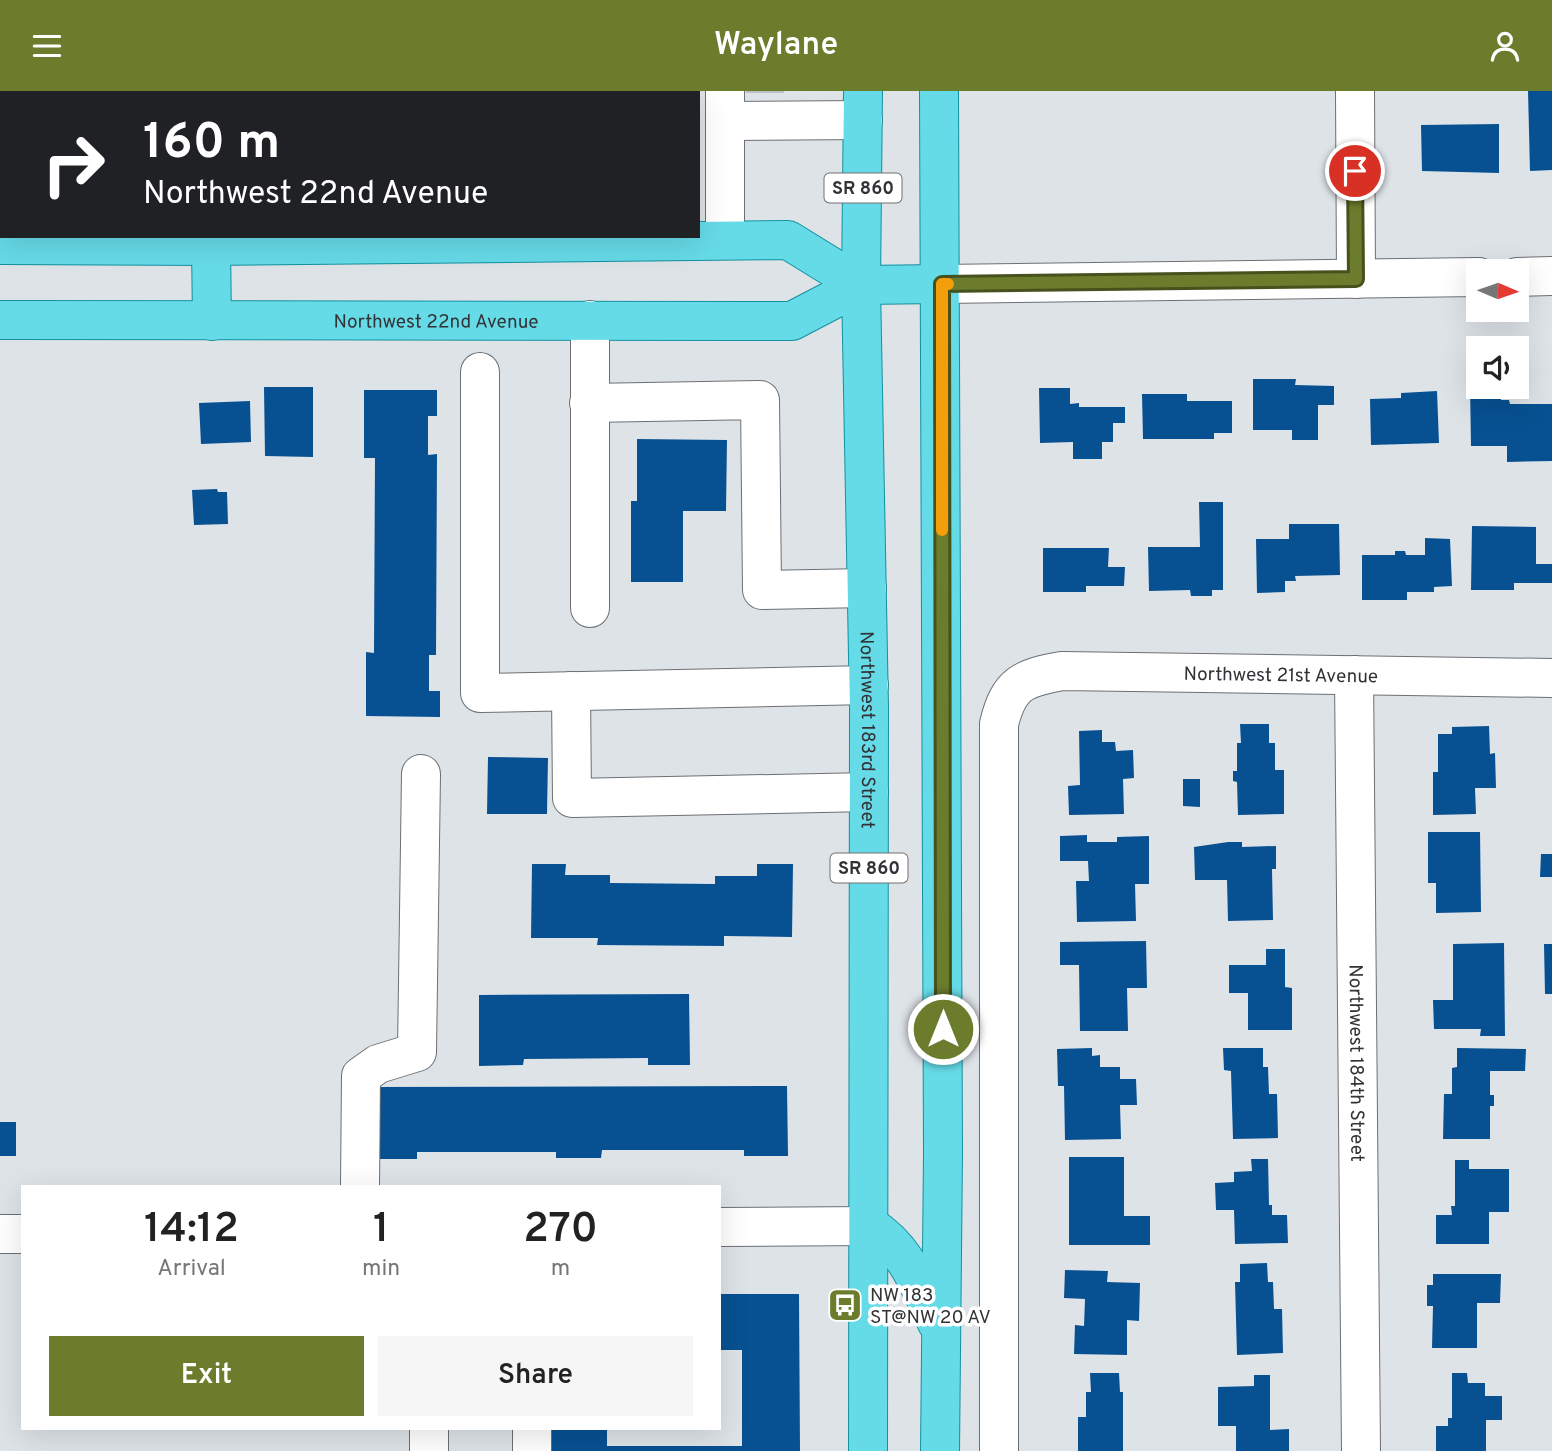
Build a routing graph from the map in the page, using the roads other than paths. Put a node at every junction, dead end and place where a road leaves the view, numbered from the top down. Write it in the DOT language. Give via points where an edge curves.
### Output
graph roads {
  1 [pos="1355,91"];
  2 [pos="941,95"];
  3 [pos="725,106"];
  4 [pos="804,106"];
  5 [pos="863,106"];
  6 [pos="725,240"];
  7 [pos="211,241"];
  8 [pos="0,245"];
  9 [pos="1552,276"];
  10 [pos="1466,277"];
  11 [pos="1530,277"];
  12 [pos="1356,279"];
  13 [pos="942,284"];
  14 [pos="861,285"];
  15 [pos="0,320"];
  16 [pos="590,320"];
  17 [pos="212,321"];
  18 [pos="480,372"];
  19 [pos="589,403"];
  20 [pos="867,588"];
  21 [pos="590,608"];
  22 [pos="1354,675"];
  23 [pos="1552,678"];
  24 [pos="869,685"];
  25 [pos="571,691"];
  26 [pos="421,774"];
  27 [pos="869,792"];
  28 [pos="360,1185"];
  29 [pos="870,1226"];
  30 [pos="721,1227"];
  31 [pos="0,1234"];
  32 [pos="21,1234"];
  33 [pos="941,1331"];
  34 [pos="429,1430"];
  35 [pos="532,1430"];
  36 [pos="429,1451"];
  37 [pos="532,1451"];
  38 [pos="868,1451"];
  39 [pos="940,1451"];
  40 [pos="999,1451"];
  41 [pos="1361,1451"];
  1 -- 12 [label="street"];
  2 -- 13 [label="main road"];
  3 -- 4 [label="street"];
  3 -- 6 [label="street"];
  4 -- 5 [label="street"];
  5 -- 14 [label="main road, Northwest 183rd Street / SR 860"];
  6 -- 7 [label="main road"];
  6 -- 14 [label="main road" via="788,240"];
  7 -- 8 [label="main road"];
  7 -- 17 [label="main road"];
  9 -- 11 [label="street"];
  10 -- 12 [label="street, Northwest 22nd Avenue"];
  12 -- 13 [label="street, Northwest 22nd Avenue"];
  13 -- 14 [label="main road, Northwest 22nd Avenue"];
  13 -- 33 [label="main road"];
  14 -- 16 [label="main road, Northwest 22nd Avenue" via="792,321"];
  14 -- 20 [label="main road, Northwest 183rd Street / SR 860"];
  15 -- 17 [label="main road, Northwest 22nd Avenue"];
  16 -- 17 [label="main road, Northwest 22nd Avenue"];
  16 -- 19 [label="street"];
  18 -- 25 [label="street" via="480,693"];
  19 -- 20 [label="street" via="760,400 762,590"];
  19 -- 21 [label="street"];
  20 -- 24 [label="main road, Northwest 183rd Street / SR 860"];
  22 -- 23 [label="street, Northwest 21st Avenue"];
  22 -- 40 [label="street, Northwest 21st Avenue" via="1062,671 1036,675 1014,686 1004,705 999,724"];
  22 -- 41 [label="street, Northwest 184th Street"];
  24 -- 25 [label="street"];
  24 -- 27 [label="main road, Northwest 183rd Street / SR 860"];
  25 -- 27 [label="street" via="572,798"];
  26 -- 28 [label="street" via="417,1052 378,1064 361,1076"];
  27 -- 29 [label="main road, Northwest 183rd Street / SR 860"];
  29 -- 30 [label="street"];
  29 -- 33 [label="main road" via="889,1238 906,1258"];
  29 -- 38 [label="main road, Northwest 183rd Street / SR 860"];
  31 -- 32 [label="street"];
  33 -- 39 [label="main road"];
  34 -- 36 [label="street"];
  35 -- 37 [label="street"];
}
